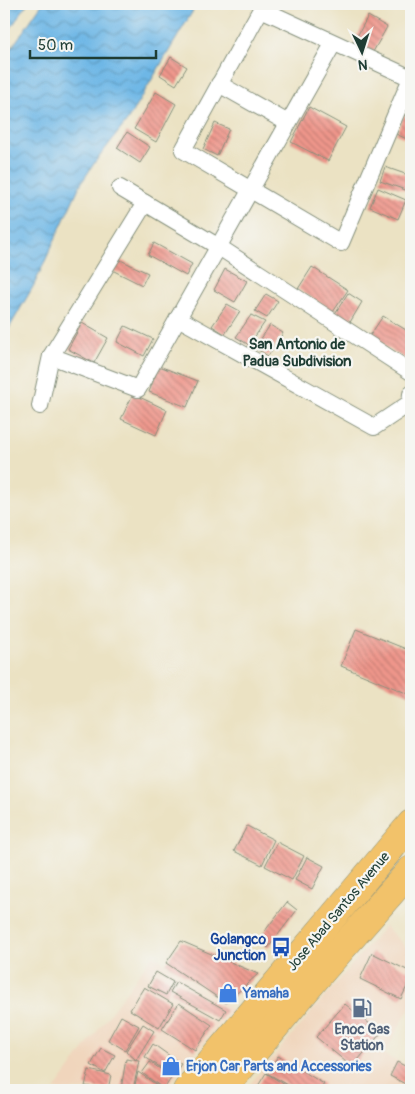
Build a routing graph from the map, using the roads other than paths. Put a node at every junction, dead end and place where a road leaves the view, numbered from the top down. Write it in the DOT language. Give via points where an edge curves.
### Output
graph roads {
  1 [pos="334,44"];
  2 [pos="219,84"];
  3 [pos="288,124"];
  4 [pos="120,188"];
  5 [pos="251,190"];
  6 [pos="145,202"];
  7 [pos="219,246"];
  8 [pos="178,318"];
  9 [pos="51,356"];
  10 [pos="411,372"];
  11 [pos="411,400"];
  12 [pos="40,406"];
  13 [pos="411,824"];
  14 [pos="411,870"];
  15 [pos="187,1090"];
  16 [pos="222,1090"];
  1 -- 2 [label="street" via="261,8"];
  1 -- 3 [label="street"];
  1 -- 5 [label="street" via="411,78 341,243"];
  2 -- 3 [label="street"];
  2 -- 5 [label="street" via="182,150"];
  3 -- 5 [label="street"];
  4 -- 6 [label="street"];
  5 -- 7 [label="street"];
  6 -- 7 [label="street"];
  6 -- 9 [label="street"];
  7 -- 8 [label="street"];
  7 -- 10 [label="street"];
  8 -- 9 [label="street" via="138,389"];
  8 -- 11 [label="street" via="374,427"];
  9 -- 12 [label="street"];
  13 -- 15 [label="highway, Jose Abad Santos Avenue"];
  14 -- 16 [label="highway, Jose Abad Santos Avenue"];
}
